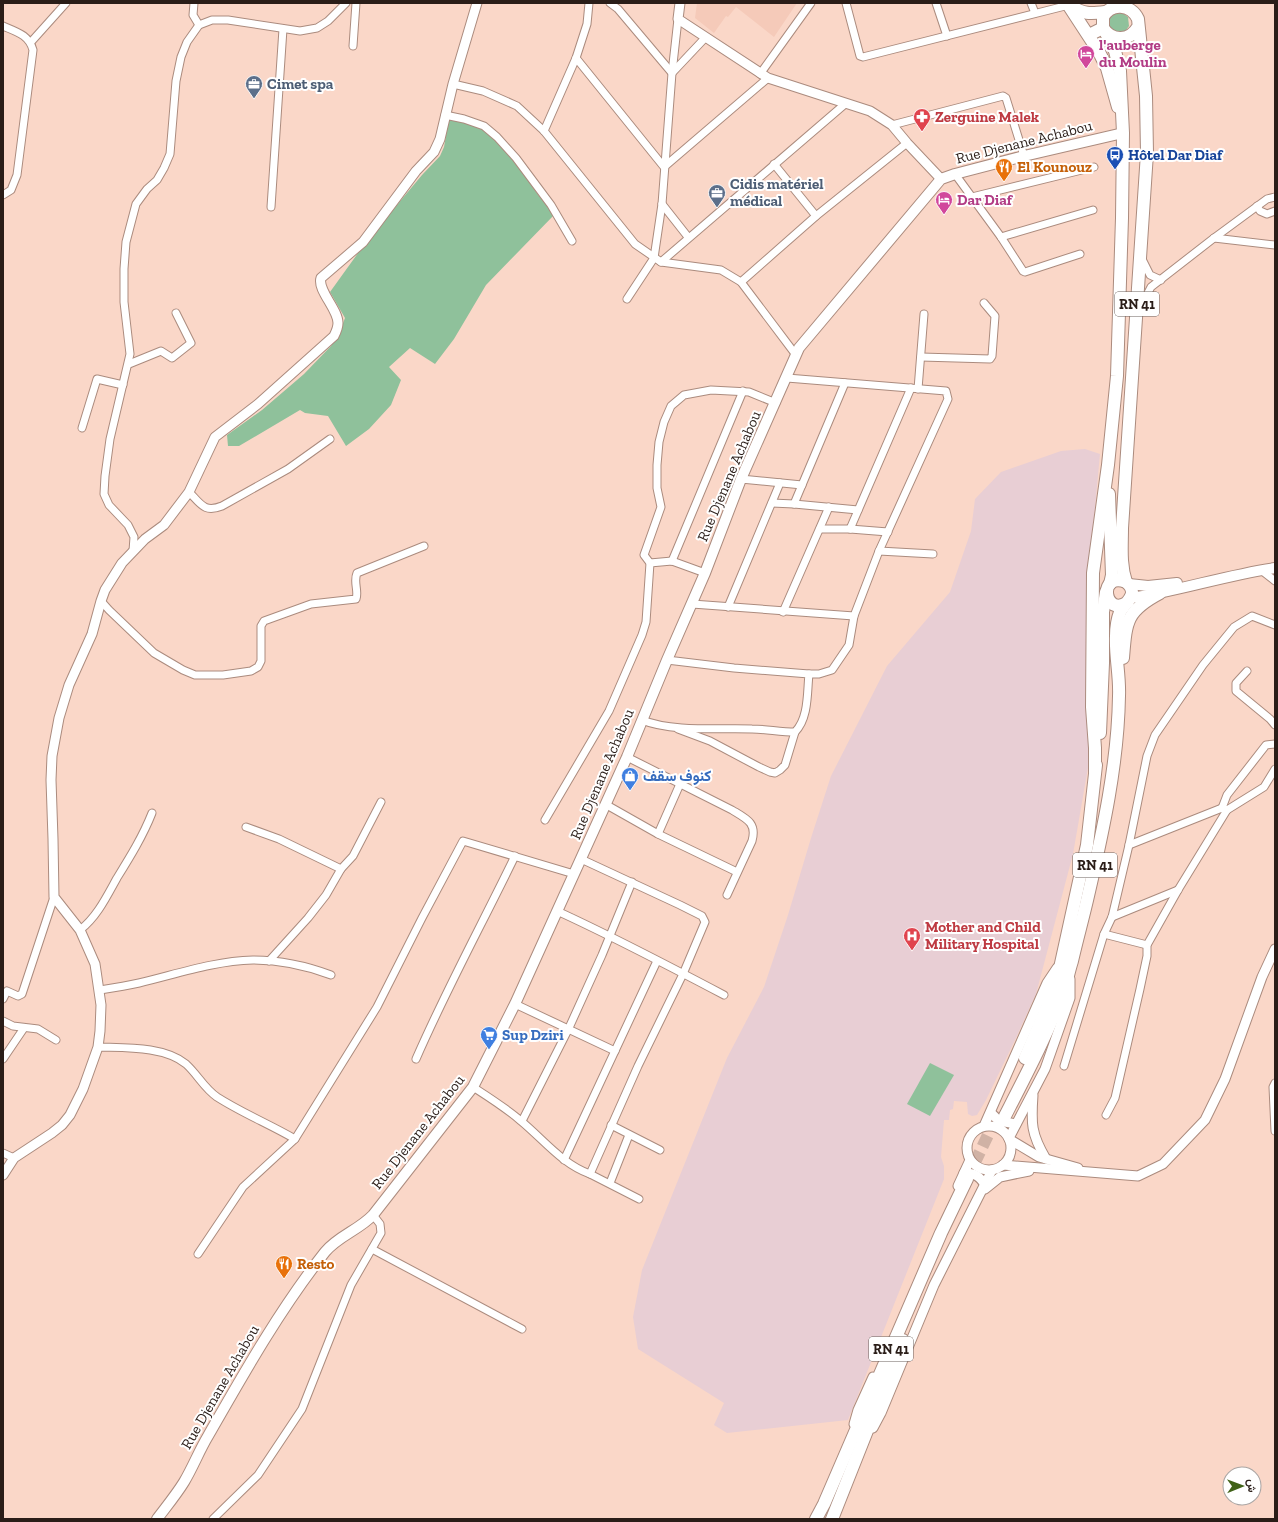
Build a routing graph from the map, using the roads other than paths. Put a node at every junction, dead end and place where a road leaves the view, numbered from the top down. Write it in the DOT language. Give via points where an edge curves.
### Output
graph roads {
  1 [pos="66,3"];
  2 [pos="194,3"];
  3 [pos="346,3"];
  4 [pos="356,3"];
  5 [pos="477,3"];
  6 [pos="589,3"];
  7 [pos="610,3"];
  8 [pos="680,3"];
  9 [pos="811,3"];
  10 [pos="846,3"];
  11 [pos="936,3"];
  12 [pos="1031,3"];
  13 [pos="1140,3"];
  14 [pos="1068,4"];
  15 [pos="1108,8"];
  16 [pos="1035,13"];
  17 [pos="678,19"];
  18 [pos="1138,22"];
  19 [pos="199,25"];
  20 [pos="3,26"];
  21 [pos="283,29"];
  22 [pos="1104,29"];
  23 [pos="1089,35"];
  24 [pos="946,36"];
  25 [pos="704,38"];
  26 [pos="31,42"];
  27 [pos="353,46"];
  28 [pos="576,58"];
  29 [pos="672,73"];
  30 [pos="764,76"];
  31 [pos="453,84"];
  32 [pos="844,104"];
  33 [pos="445,115"];
  34 [pos="892,124"];
  35 [pos="544,130"];
  36 [pos="1123,130"];
  37 [pos="907,143"];
  38 [pos="1024,156"];
  39 [pos="774,164"];
  40 [pos="664,167"];
  41 [pos="1094,167"];
  42 [pos="955,174"];
  43 [pos="941,180"];
  44 [pos="3,195"];
  45 [pos="972,197"];
  46 [pos="1275,197"];
  47 [pos="662,204"];
  48 [pos="1257,206"];
  49 [pos="271,207"];
  50 [pos="1093,210"];
  51 [pos="1275,211"];
  52 [pos="816,216"];
  53 [pos="688,237"];
  54 [pos="1001,237"];
  55 [pos="1214,238"];
  56 [pos="572,241"];
  57 [pos="1275,245"];
  58 [pos="1080,254"];
  59 [pos="1140,256"];
  60 [pos="654,258"];
  61 [pos="661,262"];
  62 [pos="1161,280"];
  63 [pos="741,282"];
  64 [pos="627,299"];
  65 [pos="984,303"];
  66 [pos="176,313"];
  67 [pos="924,314"];
  68 [pos="1136,316"];
  69 [pos="796,355"];
  70 [pos="920,357"];
  71 [pos="129,364"];
  72 [pos="787,378"];
  73 [pos="845,383"];
  74 [pos="124,385"];
  75 [pos="915,389"];
  76 [pos="743,391"];
  77 [pos="776,402"];
  78 [pos="82,428"];
  79 [pos="330,439"];
  80 [pos="1108,465"];
  81 [pos="741,479"];
  82 [pos="780,483"];
  83 [pos="802,485"];
  84 [pos="188,492"];
  85 [pos="772,504"];
  86 [pos="794,504"];
  87 [pos="829,507"];
  88 [pos="858,510"];
  89 [pos="850,528"];
  90 [pos="820,529"];
  91 [pos="888,532"];
  92 [pos="424,546"];
  93 [pos="133,551"];
  94 [pos="879,551"];
  95 [pos="933,554"];
  96 [pos="672,561"];
  97 [pos="650,563"];
  98 [pos="1275,568"];
  99 [pos="1261,570"];
  100 [pos="706,573"];
  101 [pos="1215,579"];
  102 [pos="1275,581"];
  103 [pos="1127,583"];
  104 [pos="1108,588"];
  105 [pos="1160,593"];
  106 [pos="1130,600"];
  107 [pos="101,601"];
  108 [pos="692,604"];
  109 [pos="728,607"];
  110 [pos="783,612"];
  111 [pos="854,616"];
  112 [pos="1275,625"];
  113 [pos="667,660"];
  114 [pos="1247,670"];
  115 [pos="809,674"];
  116 [pos="1120,695"];
  117 [pos="642,720"];
  118 [pos="1275,725"];
  119 [pos="673,727"];
  120 [pos="795,732"];
  121 [pos="1275,744"];
  122 [pos="627,757"];
  123 [pos="1275,769"];
  124 [pos="1095,772"];
  125 [pos="680,784"];
  126 [pos="381,802"];
  127 [pos="605,804"];
  128 [pos="1224,809"];
  129 [pos="152,813"];
  130 [pos="545,820"];
  131 [pos="246,827"];
  132 [pos="658,834"];
  133 [pos="1129,845"];
  134 [pos="515,856"];
  135 [pos="581,858"];
  136 [pos="340,869"];
  137 [pos="738,872"];
  138 [pos="574,874"];
  139 [pos="632,882"];
  140 [pos="1178,890"];
  141 [pos="727,895"];
  142 [pos="54,897"];
  143 [pos="557,911"];
  144 [pos="1112,918"];
  145 [pos="80,930"];
  146 [pos="1104,934"];
  147 [pos="610,935"];
  148 [pos="1147,945"];
  149 [pos="1275,949"];
  150 [pos="269,961"];
  151 [pos="657,961"];
  152 [pos="1065,966"];
  153 [pos="683,974"];
  154 [pos="331,975"];
  155 [pos="100,990"];
  156 [pos="724,995"];
  157 [pos="3,999"];
  158 [pos="515,1004"];
  159 [pos="3,1021"];
  160 [pos="24,1028"];
  161 [pos="568,1030"];
  162 [pos="56,1040"];
  163 [pos="98,1047"];
  164 [pos="615,1051"];
  165 [pos="3,1059"];
  166 [pos="416,1059"];
  167 [pos="1064,1066"];
  168 [pos="1275,1083"];
  169 [pos="473,1087"];
  170 [pos="1033,1092"];
  171 [pos="998,1113"];
  172 [pos="1106,1115"];
  173 [pos="522,1121"];
  174 [pos="1016,1124"];
  175 [pos="611,1125"];
  176 [pos="984,1126"];
  177 [pos="1275,1131"];
  178 [pos="629,1135"];
  179 [pos="295,1139"];
  180 [pos="1009,1139"];
  181 [pos="660,1150"];
  182 [pos="3,1153"];
  183 [pos="14,1158"];
  184 [pos="1046,1159"];
  185 [pos="564,1160"];
  186 [pos="970,1160"];
  187 [pos="1003,1165"];
  188 [pos="1042,1169"];
  189 [pos="992,1170"];
  190 [pos="1094,1173"];
  191 [pos="590,1174"];
  192 [pos="3,1175"];
  193 [pos="968,1178"];
  194 [pos="610,1183"];
  195 [pos="984,1188"];
  196 [pos="639,1199"];
  197 [pos="373,1215"];
  198 [pos="372,1249"];
  199 [pos="198,1254"];
  200 [pos="522,1329"];
  201 [pos="858,1438"];
  202 [pos="157,1519"];
  203 [pos="213,1519"];
  204 [pos="816,1519"];
  205 [pos="832,1519"];
  1 -- 26 [label="street"];
  2 -- 19 [label="street" via="192,15"];
  3 -- 21 [label="street" via="317,28 300,31"];
  4 -- 27 [label="street"];
  5 -- 31 [label="street"];
  6 -- 28 [label="street" via="587,24"];
  7 -- 29 [label="street" via="618,9"];
  8 -- 17 [label="street"];
  9 -- 30 [label="street"];
  10 -- 24 [label="street" via="861,57"];
  11 -- 24 [label="street"];
  12 -- 16 [label="street"];
  13 -- 18 [label="main road, RN 41"];
  14 -- 15 [label="main road" via="1088,14"];
  14 -- 16 [label="street"];
  14 -- 23 [label="main road"];
  15 -- 18 [label="main road" via="1130,9"];
  15 -- 22 [label="main road" via="1102,22"];
  16 -- 24 [label="street"];
  17 -- 25 [label="street"];
  17 -- 29 [label="street"];
  18 -- 22 [label="main road" via="1132,35 1121,38 1109,35"];
  18 -- 59 [label="main road, RN 41" via="1147,126"];
  19 -- 21 [label="street" via="212,20 228,20"];
  19 -- 71 [label="street" via="187,42 181,57 176,81 170,154 157,180 136,204 126,242 124,302 130,349"];
  20 -- 26 [label="street" via="23,34"];
  21 -- 49 [label="street"];
  22 -- 23 [label="main road"];
  22 -- 36 [label="main road, RN 41" via="1120,70"];
  23 -- 36 [label="main road" via="1107,68"];
  25 -- 29 [label="street"];
  25 -- 30 [label="street"];
  26 -- 44 [label="street" via="31,70 17,176 11,190"];
  28 -- 35 [label="street"];
  28 -- 40 [label="street"];
  29 -- 40 [label="street"];
  30 -- 32 [label="street"];
  30 -- 40 [label="street"];
  31 -- 33 [label="street"];
  31 -- 35 [label="street" via="483,91 517,106"];
  32 -- 34 [label="street" via="870,111"];
  32 -- 39 [label="street"];
  33 -- 56 [label="street" via="464,118 484,126 497,137 516,158 551,206"];
  33 -- 84 [label="street" via="440,140 434,152 416,171 362,242 321,278 321,285 337,315 338,325 334,336 258,404 215,437"];
  34 -- 37 [label="street"];
  34 -- 38 [label="street" via="1003,96 1006,98"];
  35 -- 60 [label="street" via="635,244"];
  36 -- 38 [label="main road, Rue Djenane Achabou"];
  36 -- 80 [label="main road, RN 41" via="1117,376"];
  37 -- 43 [label="street"];
  37 -- 52 [label="street"];
  38 -- 42 [label="main road, Rue Djenane Achabou"];
  39 -- 52 [label="street"];
  39 -- 53 [label="street"];
  40 -- 47 [label="street"];
  41 -- 45 [label="street"];
  42 -- 43 [label="main road, Rue Djenane Achabou"];
  42 -- 45 [label="street"];
  43 -- 69 [label="main road, Rue Djenane Achabou" via="799,348"];
  45 -- 54 [label="street"];
  46 -- 48 [label="street"];
  47 -- 53 [label="street"];
  47 -- 60 [label="street"];
  48 -- 51 [label="street" via="1260,212 1267,214"];
  48 -- 55 [label="street"];
  50 -- 54 [label="street"];
  52 -- 63 [label="street"];
  53 -- 61 [label="street"];
  54 -- 58 [label="street" via="1025,272"];
  55 -- 57 [label="street"];
  55 -- 62 [label="street"];
  59 -- 62 [label="street" via="1150,275"];
  59 -- 68 [label="main road, RN 41"];
  60 -- 61 [label="street"];
  60 -- 64 [label="street"];
  61 -- 63 [label="street" via="721,270"];
  62 -- 68 [label="street" via="1151,287"];
  63 -- 69 [label="street"];
  65 -- 70 [label="street" via="995,316 990,359"];
  66 -- 71 [label="street" via="191,343 172,358 161,351"];
  67 -- 70 [label="street"];
  68 -- 103 [label="main road, RN 41" via="1121,554"];
  69 -- 72 [label="main road, Rue Djenane Achabou"];
  70 -- 75 [label="street"];
  71 -- 74 [label="street"];
  72 -- 73 [label="street"];
  72 -- 77 [label="main road, Rue Djenane Achabou"];
  73 -- 75 [label="street"];
  73 -- 83 [label="street"];
  74 -- 78 [label="street" via="97,379"];
  74 -- 93 [label="street" via="110,439 104,494 109,505 128,524 134,537"];
  75 -- 88 [label="street"];
  75 -- 91 [label="street" via="946,391 948,399"];
  76 -- 77 [label="street"];
  76 -- 96 [label="street"];
  76 -- 97 [label="street" via="711,390 684,395 671,406 664,422 657,465 657,488 661,507 644,555"];
  77 -- 81 [label="main road, Rue Djenane Achabou"];
  79 -- 84 [label="street" via="288,469 222,506 213,509 204,507"];
  80 -- 104 [label="main road, RN 41" via="1112,567"];
  80 -- 124 [label="main road" via="1093,573 1092,707"];
  81 -- 82 [label="street"];
  81 -- 100 [label="main road, Rue Djenane Achabou"];
  82 -- 83 [label="street"];
  82 -- 85 [label="street"];
  83 -- 86 [label="street"];
  84 -- 93 [label="street" via="164,524"];
  85 -- 86 [label="street"];
  85 -- 109 [label="street"];
  86 -- 87 [label="street"];
  87 -- 88 [label="street"];
  87 -- 90 [label="street"];
  88 -- 89 [label="street"];
  89 -- 90 [label="street"];
  89 -- 91 [label="street"];
  90 -- 110 [label="street"];
  91 -- 94 [label="street"];
  92 -- 107 [label="street" via="357,573 356,599 311,604 264,621 260,634 261,661 258,667 250,671 223,675 195,675 187,672 154,653"];
  93 -- 107 [label="street" via="122,563"];
  94 -- 95 [label="street"];
  94 -- 111 [label="street"];
  96 -- 97 [label="street"];
  96 -- 100 [label="street"];
  97 -- 130 [label="street" via="646,622 642,635 609,711"];
  98 -- 99 [label="main road"];
  99 -- 101 [label="main road"];
  99 -- 102 [label="street"];
  100 -- 108 [label="main road, Rue Djenane Achabou"];
  101 -- 103 [label="main road" via="1157,585"];
  101 -- 105 [label="main road"];
  103 -- 104 [label="main road" via="1117,580"];
  103 -- 106 [label="main road, RN 41" via="1132,593"];
  104 -- 106 [label="main road" via="1109,600 1116,605 1125,604"];
  104 -- 124 [label="main road, RN 41" via="1103,612 1100,730"];
  105 -- 106 [label="main road"];
  105 -- 116 [label="main road" via="1144,601 1130,617 1126,629"];
  106 -- 116 [label="main road, RN 41" via="1121,610 1117,620"];
  107 -- 142 [label="street" via="92,634 64,700 54,736 51,780"];
  108 -- 109 [label="street"];
  108 -- 113 [label="main road, Rue Djenane Achabou"];
  109 -- 110 [label="street"];
  110 -- 111 [label="street"];
  111 -- 115 [label="street" via="849,645 839,662 829,672"];
  112 -- 133 [label="street" via="1252,616 1234,627 1203,665 1155,735 1147,756"];
  113 -- 115 [label="street"];
  113 -- 117 [label="main road, Rue Djenane Achabou"];
  114 -- 118 [label="street" via="1236,683 1236,691"];
  115 -- 120 [label="street" via="805,712"];
  116 -- 152 [label="main road, RN 41" via="1115,751 1098,849"];
  117 -- 119 [label="street" via="654,725"];
  117 -- 122 [label="main road, Rue Djenane Achabou"];
  119 -- 120 [label="street"];
  119 -- 120 [label="street" via="775,773 785,765"];
  121 -- 128 [label="street" via="1266,745 1259,753 1228,794"];
  122 -- 125 [label="street"];
  122 -- 127 [label="main road, Rue Djenane Achabou"];
  123 -- 128 [label="street" via="1264,787"];
  124 -- 152 [label="main road, RN 41" via="1087,844"];
  125 -- 132 [label="street"];
  125 -- 137 [label="street" via="732,810 752,825 752,841"];
  126 -- 136 [label="street" via="353,856"];
  127 -- 132 [label="street"];
  127 -- 135 [label="main road, Rue Djenane Achabou"];
  128 -- 133 [label="street"];
  128 -- 140 [label="street"];
  129 -- 145 [label="street" via="145,830 100,908"];
  131 -- 136 [label="street" via="279,839"];
  132 -- 137 [label="street"];
  133 -- 144 [label="street"];
  134 -- 138 [label="street"];
  134 -- 166 [label="street"];
  134 -- 179 [label="street" via="463,841 378,1007"];
  135 -- 138 [label="main road, Rue Djenane Achabou"];
  135 -- 139 [label="street"];
  136 -- 150 [label="street" via="326,895"];
  137 -- 141 [label="street"];
  138 -- 143 [label="main road, Rue Djenane Achabou"];
  139 -- 147 [label="street"];
  139 -- 153 [label="street" via="693,911 704,919 704,925"];
  140 -- 144 [label="street"];
  140 -- 148 [label="street"];
  142 -- 145 [label="street"];
  142 -- 157 [label="street" via="22,994 18,996 7,991"];
  143 -- 147 [label="street"];
  143 -- 158 [label="main road, Rue Djenane Achabou"];
  144 -- 146 [label="street"];
  145 -- 155 [label="street" via="95,964"];
  146 -- 148 [label="street"];
  146 -- 167 [label="street"];
  147 -- 151 [label="street"];
  147 -- 161 [label="street"];
  148 -- 172 [label="street" via="1147,956 1115,1098"];
  149 -- 190 [label="street" via="1262,977 1225,1079 1205,1120 1163,1164 1138,1176"];
  150 -- 154 [label="street"];
  150 -- 155 [label="street" via="239,961"];
  151 -- 153 [label="street"];
  151 -- 164 [label="street"];
  152 -- 170 [label="street" via="1070,998 1045,1069"];
  152 -- 171 [label="street" via="1048,983"];
  152 -- 171 [label="main road, RN 41" via="1064,988 1055,1014"];
  153 -- 156 [label="street"];
  153 -- 175 [label="street"];
  155 -- 163 [label="street"];
  158 -- 161 [label="street"];
  158 -- 169 [label="main road, Rue Djenane Achabou"];
  159 -- 160 [label="street"];
  160 -- 162 [label="street" via="38,1029"];
  160 -- 165 [label="street"];
  161 -- 164 [label="street"];
  161 -- 173 [label="street"];
  163 -- 179 [label="street" via="166,1053 179,1059 214,1095"];
  163 -- 183 [label="street" via="76,1105 62,1125"];
  164 -- 185 [label="street"];
  168 -- 177 [label="street"];
  169 -- 173 [label="street"];
  169 -- 197 [label="main road, Rue Djenane Achabou"];
  170 -- 174 [label="street"];
  170 -- 184 [label="street" via="1031,1122 1035,1138"];
  171 -- 174 [label="street" via="999,1121"];
  171 -- 176 [label="street"];
  173 -- 185 [label="street"];
  174 -- 180 [label="street"];
  175 -- 178 [label="street"];
  175 -- 191 [label="street"];
  176 -- 180 [label="street" via="1001,1130"];
  176 -- 186 [label="street" via="973,1132 967,1142"];
  178 -- 181 [label="street"];
  178 -- 194 [label="street"];
  179 -- 199 [label="street" via="243,1187"];
  180 -- 184 [label="street"];
  180 -- 187 [label="street" via="1010,1153"];
  182 -- 183 [label="street"];
  183 -- 192 [label="street"];
  184 -- 190 [label="street"];
  185 -- 191 [label="street"];
  186 -- 189 [label="street" via="984,1170"];
  186 -- 193 [label="street"];
  187 -- 188 [label="street"];
  187 -- 189 [label="street"];
  188 -- 190 [label="street"];
  188 -- 195 [label="street" via="1005,1175"];
  189 -- 195 [label="street"];
  191 -- 194 [label="street"];
  193 -- 195 [label="street" via="972,1174 978,1176"];
  193 -- 201 [label="main road, RN 41" via="941,1232"];
  194 -- 196 [label="street"];
  195 -- 201 [label="street" via="934,1285 881,1413 872,1429"];
  197 -- 198 [label="street" via="381,1230"];
  197 -- 202 [label="main road, Rue Djenane Achabou" via="326,1251 272,1325 184,1482"];
  198 -- 200 [label="street"];
  198 -- 203 [label="street" via="346,1296 302,1409 258,1475"];
  201 -- 204 [label="main road, RN 41"];
  201 -- 205 [label="main road, RN 41"];
}
